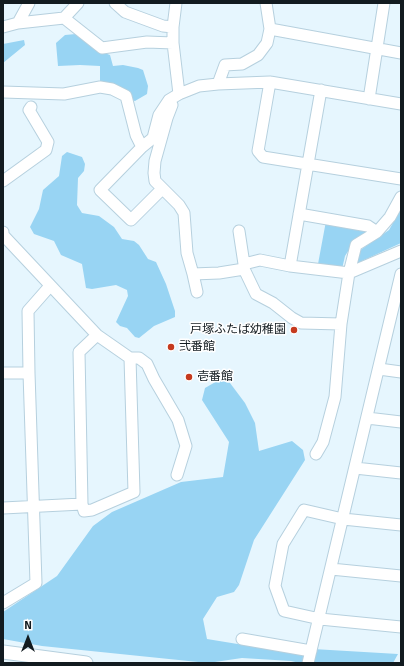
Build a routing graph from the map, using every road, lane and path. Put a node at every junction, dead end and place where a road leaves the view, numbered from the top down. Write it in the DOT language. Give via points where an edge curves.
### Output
graph roads {
  1 [pos="29,3"];
  2 [pos="78,3"];
  3 [pos="116,3"];
  4 [pos="176,3"];
  5 [pos="266,3"];
  6 [pos="384,3"];
  7 [pos="64,18"];
  8 [pos="18,23"];
  9 [pos="3,27"];
  10 [pos="173,27"];
  11 [pos="270,29"];
  12 [pos="174,42"];
  13 [pos="376,48"];
  14 [pos="401,53"];
  15 [pos="270,82"];
  16 [pos="218,84"];
  17 [pos="321,90"];
  18 [pos="3,92"];
  19 [pos="177,95"];
  20 [pos="369,99"];
  21 [pos="401,104"];
  22 [pos="31,107"];
  23 [pos="142,147"];
  24 [pos="308,164"];
  25 [pos="401,179"];
  26 [pos="3,181"];
  27 [pos="162,189"];
  28 [pos="401,197"];
  29 [pos="299,214"];
  30 [pos="239,231"];
  31 [pos="3,232"];
  32 [pos="376,232"];
  33 [pos="3,235"];
  34 [pos="401,251"];
  35 [pos="244,266"];
  36 [pos="290,266"];
  37 [pos="349,273"];
  38 [pos="193,274"];
  39 [pos="401,274"];
  40 [pos="50,286"];
  41 [pos="197,292"];
  42 [pos="396,319"];
  43 [pos="341,324"];
  44 [pos="97,335"];
  45 [pos="130,358"];
  46 [pos="379,369"];
  47 [pos="401,372"];
  48 [pos="3,373"];
  49 [pos="29,373"];
  50 [pos="367,418"];
  51 [pos="401,422"];
  52 [pos="316,454"];
  53 [pos="355,468"];
  54 [pos="401,473"];
  55 [pos="176,475"];
  56 [pos="82,504"];
  57 [pos="33,507"];
  58 [pos="3,508"];
  59 [pos="343,518"];
  60 [pos="401,525"];
  61 [pos="331,569"];
  62 [pos="401,576"];
  63 [pos="3,603"];
  64 [pos="320,619"];
  65 [pos="401,627"];
  66 [pos="242,639"];
  67 [pos="3,652"];
  68 [pos="309,658"];
  69 [pos="68,662"];
  70 [pos="86,663"];
  1 -- 8 [label="street"];
  2 -- 7 [label="street"];
  3 -- 10 [label="street" via="125,12 163,26"];
  4 -- 10 [label="street"];
  5 -- 11 [label="street"];
  6 -- 13 [label="street"];
  7 -- 8 [label="street"];
  7 -- 12 [label="street" via="102,48 148,42"];
  8 -- 9 [label="street"];
  10 -- 12 [label="street"];
  11 -- 13 [label="street"];
  11 -- 16 [label="street" via="267,43 258,55 242,64 225,65"];
  12 -- 19 [label="street"];
  13 -- 14 [label="street"];
  13 -- 20 [label="street"];
  15 -- 16 [label="street"];
  15 -- 17 [label="street"];
  15 -- 24 [label="street" via="258,151 263,157"];
  16 -- 19 [label="street" via="199,86"];
  17 -- 20 [label="street"];
  17 -- 24 [label="street"];
  18 -- 23 [label="street" via="64,94 100,87 112,89 126,96 136,135"];
  19 -- 23 [label="street" via="169,100 160,115 153,138"];
  19 -- 27 [label="street" via="167,118 155,162 155,181"];
  20 -- 21 [label="street"];
  22 -- 26 [label="street" via="29,110 48,142 46,150"];
  23 -- 27 [label="street" via="100,190 131,220"];
  24 -- 25 [label="street"];
  24 -- 29 [label="street"];
  27 -- 38 [label="street" via="184,213 187,253"];
  28 -- 32 [label="street" via="390,217"];
  29 -- 32 [label="street" via="368,226"];
  29 -- 36 [label="street"];
  30 -- 35 [label="street"];
  31 -- 33 [label="street"];
  32 -- 37 [label="street" via="356,245"];
  33 -- 40 [label="street"];
  34 -- 37 [label="street"];
  35 -- 36 [label="street" via="260,260"];
  35 -- 38 [label="street" via="219,273"];
  35 -- 43 [label="street" via="256,294 292,318 301,323"];
  36 -- 37 [label="street"];
  37 -- 43 [label="street"];
  38 -- 41 [label="street"];
  39 -- 42 [label="street"];
  40 -- 44 [label="street"];
  40 -- 49 [label="street" via="28,311"];
  42 -- 46 [label="street"];
  43 -- 52 [label="street" via="334,396 323,442"];
  44 -- 45 [label="street"];
  44 -- 56 [label="street" via="79,352"];
  45 -- 55 [label="street" via="139,358 147,364 178,420 186,446"];
  45 -- 56 [label="street" via="134,492 92,510 84,511"];
  46 -- 47 [label="street"];
  46 -- 50 [label="street"];
  48 -- 49 [label="street"];
  49 -- 57 [label="street"];
  50 -- 51 [label="street"];
  50 -- 53 [label="street"];
  53 -- 54 [label="street"];
  53 -- 59 [label="street"];
  56 -- 57 [label="street"];
  57 -- 58 [label="street"];
  57 -- 63 [label="street" via="36,583"];
  59 -- 60 [label="street"];
  59 -- 61 [label="street"];
  59 -- 64 [label="street" via="304,510 283,544 275,586 284,611"];
  61 -- 62 [label="street"];
  61 -- 64 [label="street"];
  64 -- 65 [label="street"];
  64 -- 68 [label="street"];
  66 -- 68 [label="street"];
  67 -- 69 [label="street"];
  69 -- 70 [label="street"];
}
